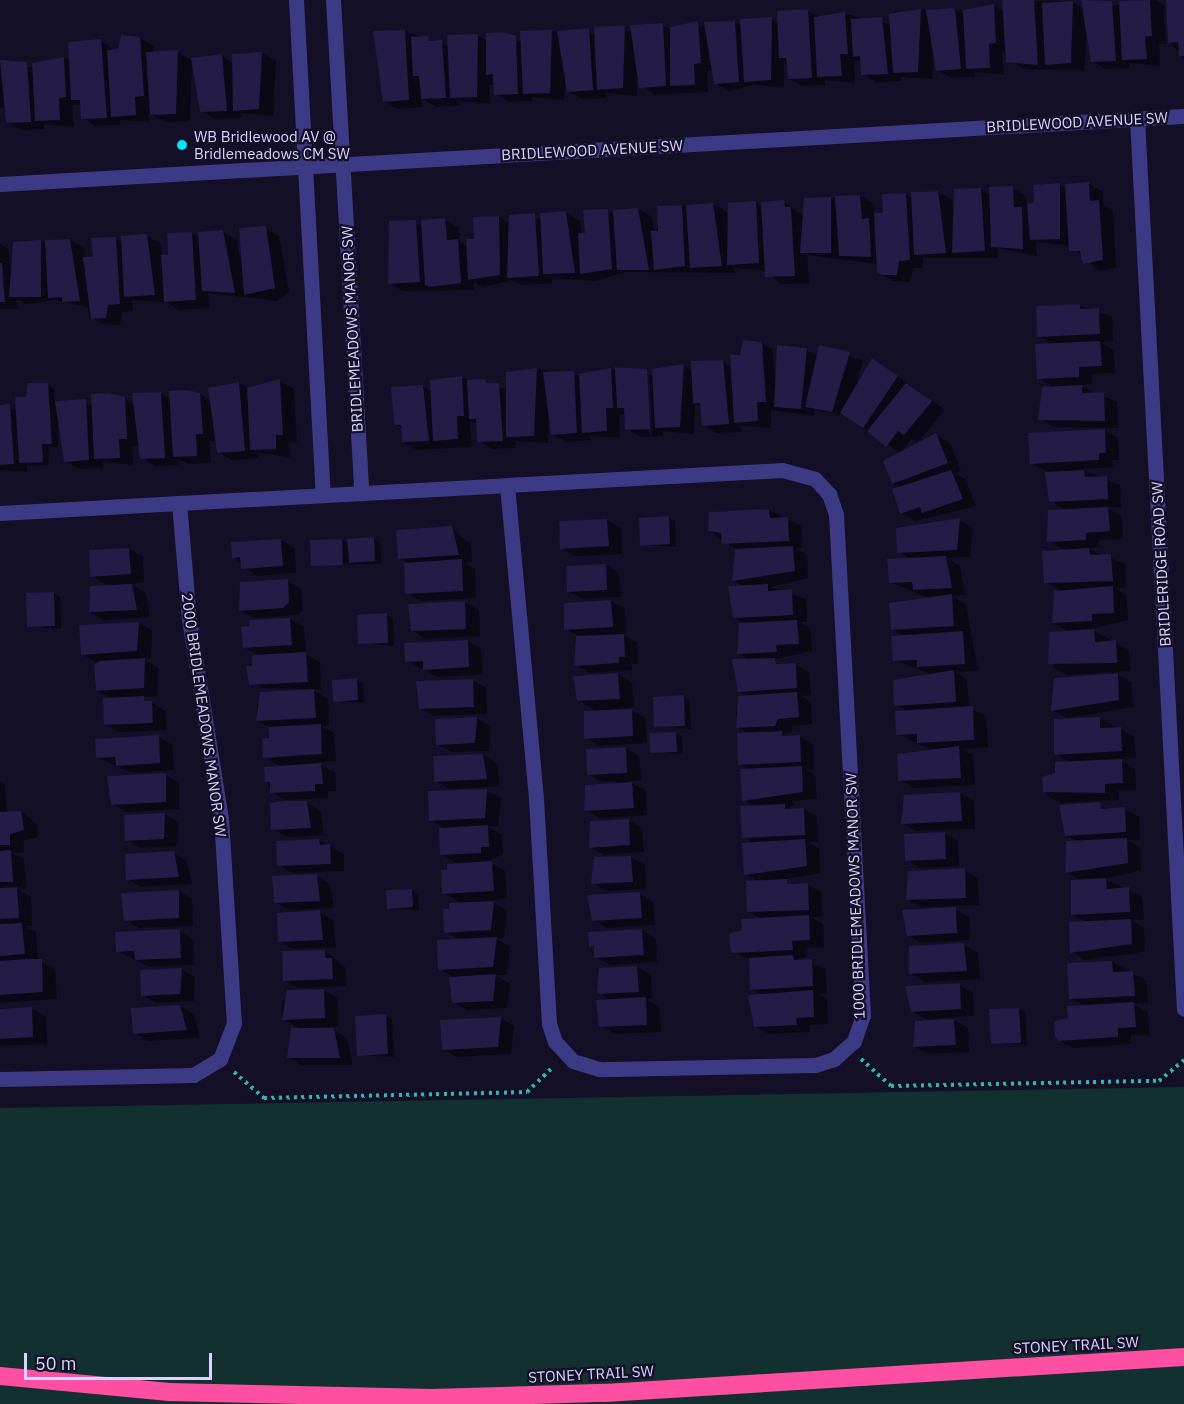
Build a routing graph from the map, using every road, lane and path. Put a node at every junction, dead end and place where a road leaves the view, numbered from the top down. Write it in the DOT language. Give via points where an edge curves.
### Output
graph roads {
  1 [pos="296,0"];
  2 [pos="333,0"];
  3 [pos="1184,116"];
  4 [pos="1137,119"];
  5 [pos="343,164"];
  6 [pos="305,166"];
  7 [pos="0,184"];
  8 [pos="507,485"];
  9 [pos="354,494"];
  10 [pos="323,495"];
  11 [pos="179,503"];
  12 [pos="0,513"];
  13 [pos="1184,1009"];
  14 [pos="849,1048"];
  15 [pos="565,1055"];
  16 [pos="220,1059"];
  17 [pos="1184,1060"];
  18 [pos="0,1079"];
  19 [pos="1184,1357"];
  20 [pos="0,1376"];
  1 -- 6 [label="street"];
  2 -- 5 [label="street, BRIDLEMEADOWS MANOR SW"];
  3 -- 4 [label="street, BRIDLEWOOD AVENUE SW"];
  4 -- 5 [label="street, BRIDLEWOOD AVENUE SW"];
  4 -- 13 [label="street, BRIDLERIDGE ROAD SW"];
  5 -- 6 [label="street, BRIDLEWOOD AVENUE SW"];
  5 -- 9 [label="street, BRIDLEMEADOWS MANOR SW"];
  6 -- 7 [label="street, BRIDLEWOOD AVENUE SW"];
  6 -- 10 [label="street"];
  8 -- 9 [label="street, 1000 BRIDLEMEADOWS MANOR SW"];
  8 -- 14 [label="street, 1000 BRIDLEMEADOWS MANOR SW" via="782,470 805,473 829,494 836,514 863,1015"];
  8 -- 15 [label="street" via="536,798 549,1024"];
  9 -- 10 [label="street"];
  10 -- 11 [label="street"];
  11 -- 12 [label="street"];
  11 -- 16 [label="street, 2000 BRIDLEMEADOWS MANOR SW" via="189,619 224,848 234,1023"];
  14 -- 15 [label="street" via="825,1063 803,1065 598,1069"];
  14 -- 17 [label="path" via="891,1086 1159,1081"];
  15 -- 16 [label="path" via="527,1092 264,1098"];
  16 -- 18 [label="street" via="183,1076"];
  19 -- 20 [label="highway, STONEY TRAIL SW" via="432,1398 169,1392"];
}
